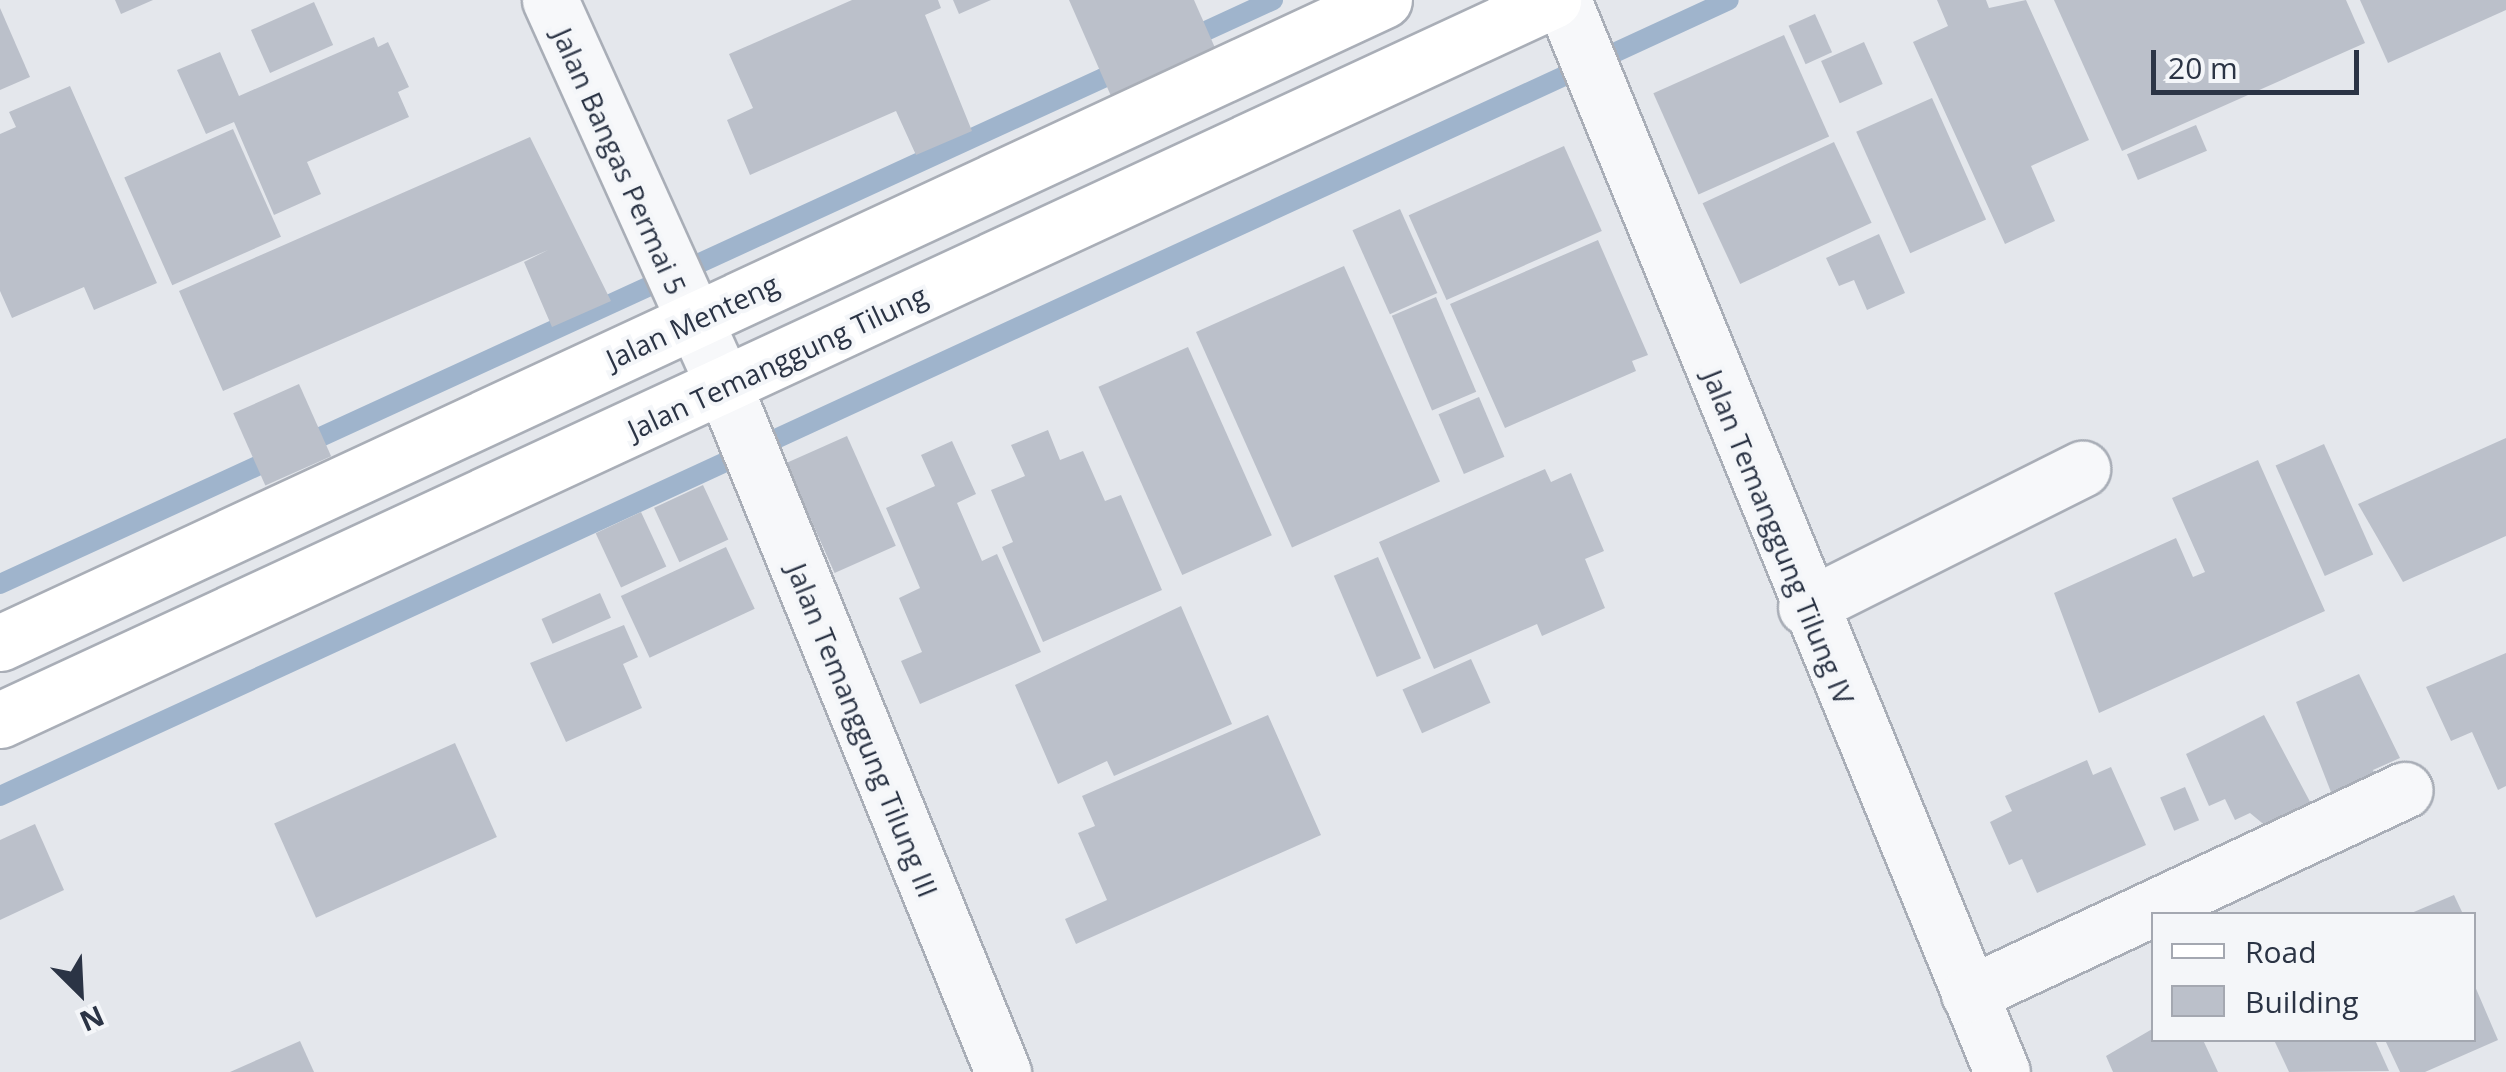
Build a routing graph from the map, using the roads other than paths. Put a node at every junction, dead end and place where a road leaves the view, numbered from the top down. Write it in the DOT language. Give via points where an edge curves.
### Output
graph roads {
  1 [pos="550,0"];
  2 [pos="1384,0"];
  3 [pos="1553,0"];
  4 [pos="1563,0"];
  5 [pos="691,321"];
  6 [pos="724,386"];
  7 [pos="2082,469"];
  8 [pos="1806,607"];
  9 [pos="0,643"];
  10 [pos="0,720"];
  11 [pos="2404,790"];
  12 [pos="1969,994"];
  13 [pos="1003,1072"];
  14 [pos="2002,1072"];
  1 -- 5 [label="street, Jalan Bangas Permai 5"];
  2 -- 5 [label="street, Jalan Menteng"];
  3 -- 6 [label="street, Jalan Temanggung Tilung"];
  4 -- 8 [label="street, Jalan Temanggung Tilung IV"];
  5 -- 6 [label="street, Jalan Bangas Permai 5"];
  5 -- 9 [label="street, Jalan Menteng"];
  6 -- 10 [label="street, Jalan Temanggung Tilung"];
  6 -- 13 [label="street, Jalan Temanggung Tilung III"];
  7 -- 8 [label="street"];
  8 -- 12 [label="street, Jalan Temanggung Tilung IV"];
  11 -- 12 [label="street"];
  12 -- 14 [label="street, Jalan Temanggung Tilung IV"];
}
